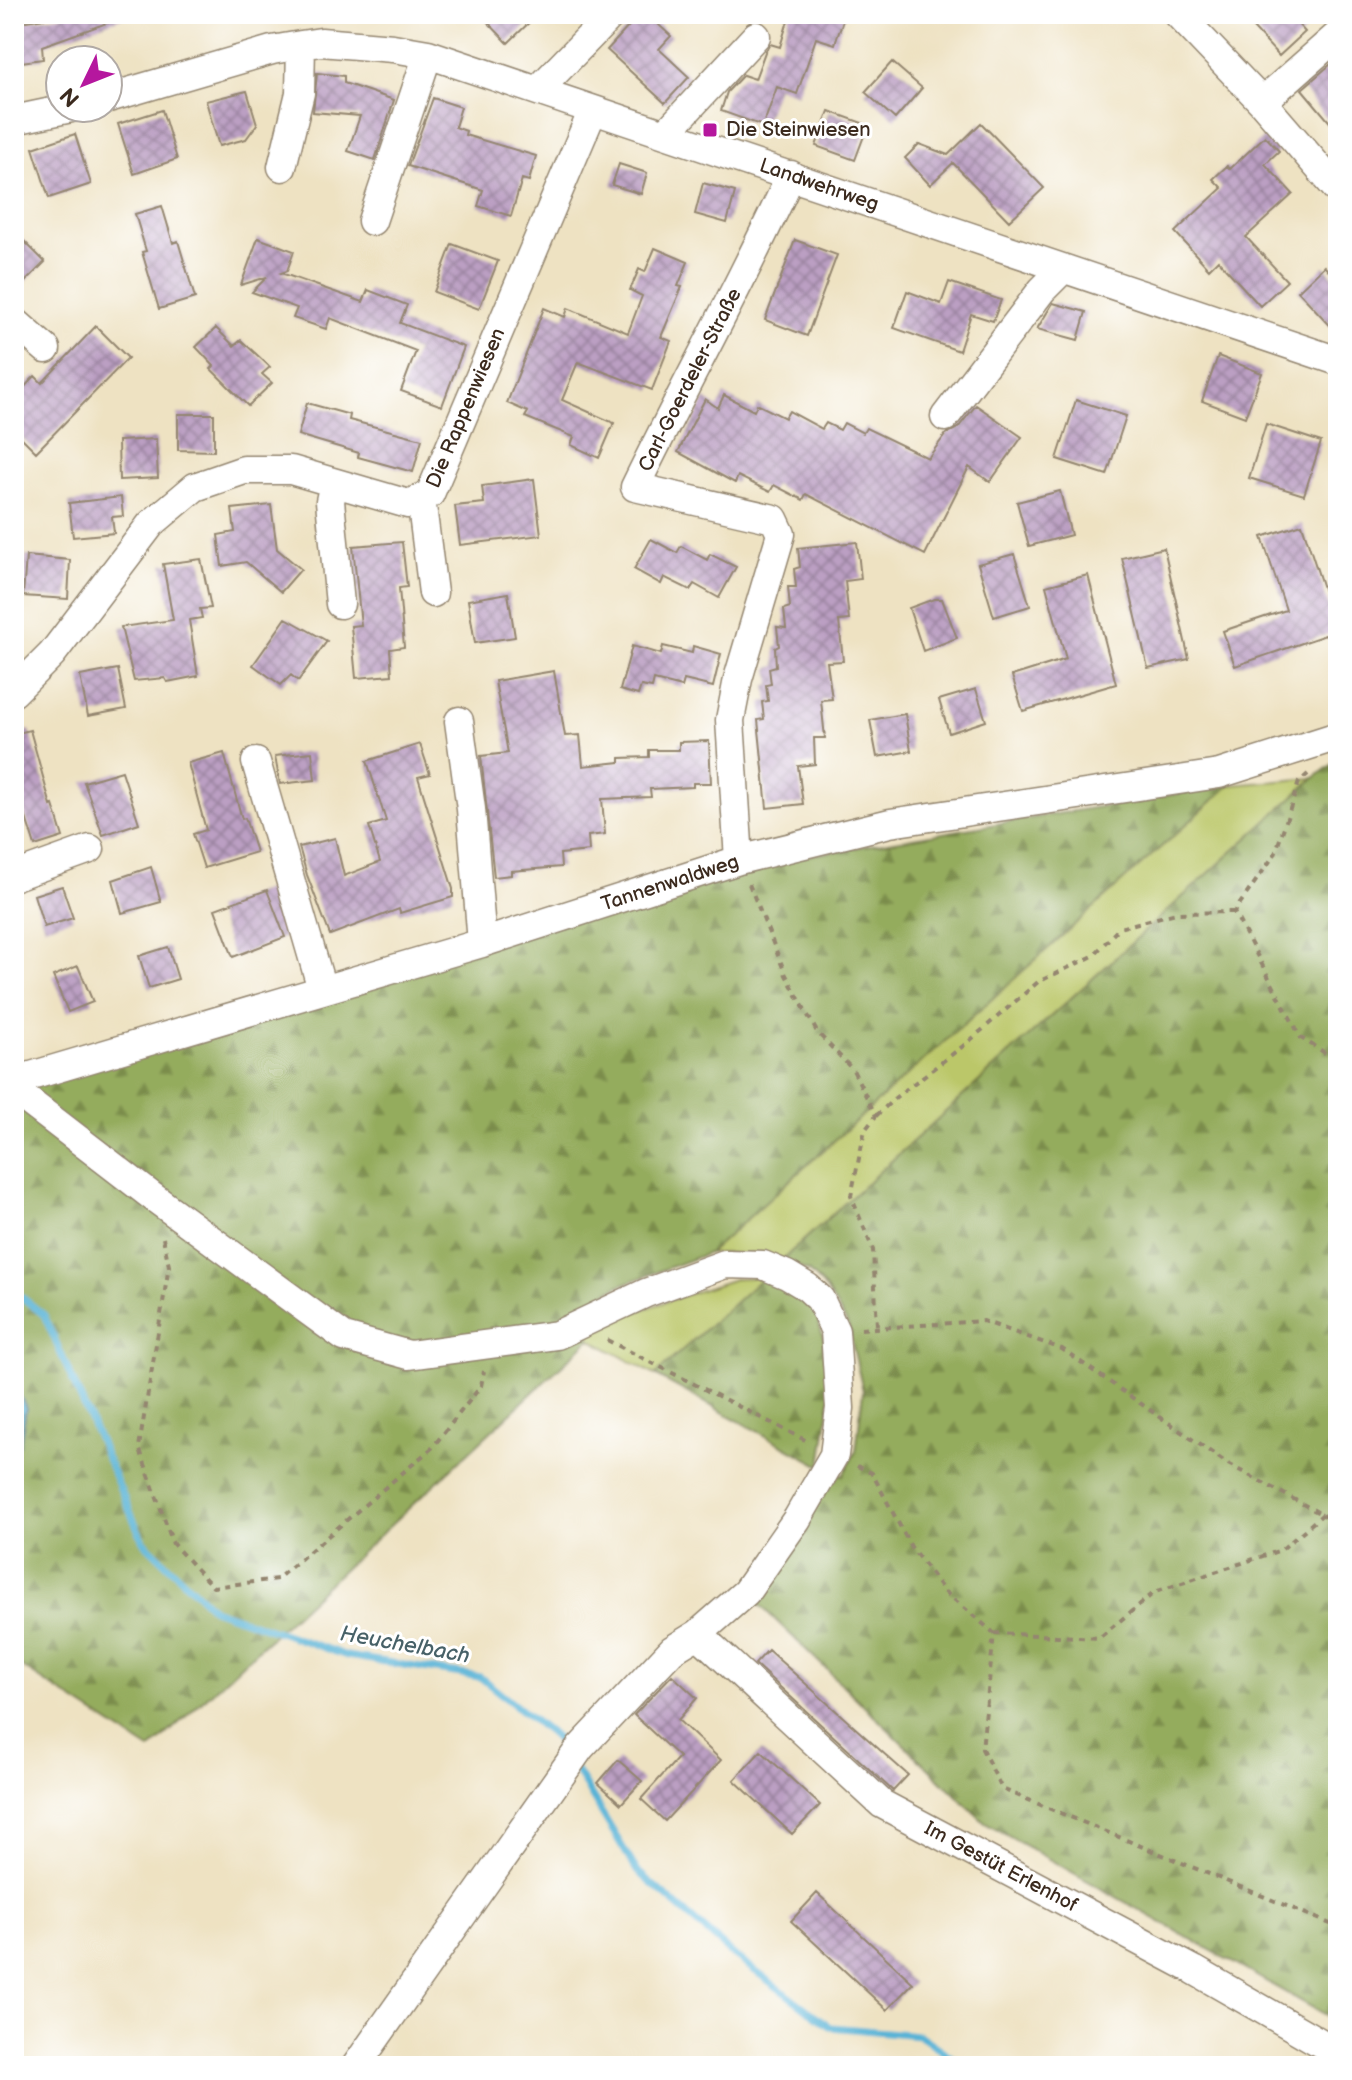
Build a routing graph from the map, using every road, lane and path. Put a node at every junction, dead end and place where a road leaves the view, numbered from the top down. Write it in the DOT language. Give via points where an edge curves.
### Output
graph roads {
  1 [pos="612,14"];
  2 [pos="1178,14"];
  3 [pos="1338,35"];
  4 [pos="756,36"];
  5 [pos="301,45"];
  6 [pos="428,54"];
  7 [pos="538,90"];
  8 [pos="124,93"];
  9 [pos="1262,102"];
  10 [pos="593,110"];
  11 [pos="44,114"];
  12 [pos="14,120"];
  13 [pos="665,134"];
  14 [pos="282,167"];
  15 [pos="791,175"];
  16 [pos="1338,190"];
  17 [pos="372,221"];
  18 [pos="1062,270"];
  19 [pos="14,321"];
  20 [pos="46,349"];
  21 [pos="1338,361"];
  22 [pos="945,417"];
  23 [pos="334,483"];
  24 [pos="421,498"];
  25 [pos="433,593"];
  26 [pos="340,604"];
  27 [pos="16,688"];
  28 [pos="459,721"];
  29 [pos="1338,736"];
  30 [pos="256,762"];
  31 [pos="1318,766"];
  32 [pos="90,849"];
  33 [pos="739,860"];
  34 [pos="14,872"];
  35 [pos="1234,912"];
  36 [pos="482,943"];
  37 [pos="322,989"];
  38 [pos="1338,1061"];
  39 [pos="14,1081"];
  40 [pos="14,1090"];
  41 [pos="876,1116"];
  42 [pos="153,1197"];
  43 [pos="580,1326"];
  44 [pos="877,1328"];
  45 [pos="835,1331"];
  46 [pos="489,1345"];
  47 [pos="831,1460"];
  48 [pos="1323,1514"];
  49 [pos="1338,1523"];
  50 [pos="994,1633"];
  51 [pos="698,1634"];
  52 [pos="1338,1927"];
  53 [pos="1338,2053"];
  54 [pos="356,2066"];
  1 -- 7 [label="street"];
  2 -- 9 [label="street"];
  3 -- 9 [label="street"];
  4 -- 13 [label="street"];
  5 -- 6 [label="street, Landwehrweg" via="321,42"];
  5 -- 8 [label="street, Landwehrweg"];
  5 -- 14 [label="street" via="300,93"];
  6 -- 7 [label="street, Landwehrweg"];
  6 -- 17 [label="street"];
  7 -- 10 [label="street, Landwehrweg"];
  9 -- 16 [label="street"];
  10 -- 13 [label="street, Landwehrweg"];
  10 -- 24 [label="street, Die Rappenwiesen" via="430,494"];
  11 -- 12 [label="street"];
  13 -- 15 [label="street, Landwehrweg"];
  15 -- 18 [label="street, Landwehrweg"];
  15 -- 33 [label="street, Carl-Goerdeler-Straße" via="635,487 774,519 781,534 730,720"];
  18 -- 21 [label="street, Landwehrweg"];
  18 -- 22 [label="street"];
  19 -- 20 [label="street"];
  23 -- 24 [label="street, Die Rappenwiesen" via="408,504"];
  23 -- 26 [label="street" via="330,501"];
  23 -- 27 [label="street, Die Rappenwiesen" via="291,470 244,470 195,487 151,524 52,654"];
  24 -- 25 [label="street"];
  28 -- 36 [label="street"];
  29 -- 33 [label="street, Tannenwaldweg" via="1219,774 890,823"];
  30 -- 37 [label="street"];
  31 -- 35 [label="path" via="1299,782 1275,854"];
  32 -- 34 [label="street" via="15,876"];
  33 -- 36 [label="street, Tannenwaldweg"];
  33 -- 41 [label="path" via="786,975 817,1032 853,1070"];
  35 -- 38 [label="path" via="1301,1038"];
  35 -- 41 [label="path" via="1176,913 1119,928 1093,956 1038,982"];
  36 -- 37 [label="street, Tannenwaldweg"];
  37 -- 39 [label="street, Tannenwaldweg"];
  40 -- 42 [label="street"];
  41 -- 44 [label="path" via="865,1130 851,1196 873,1250"];
  42 -- 46 [label="street" via="344,1337 409,1355"];
  42 -- 46 [label="path" via="169,1266 139,1447 173,1544 213,1587 277,1579 432,1448 481,1386"];
  43 -- 45 [label="street" via="646,1293 725,1264 763,1265 787,1275 820,1299"];
  43 -- 46 [label="street" via="557,1335"];
  43 -- 47 [label="path"];
  44 -- 45 [label="path"];
  44 -- 48 [label="path" via="983,1321 1062,1349 1228,1464"];
  45 -- 47 [label="street" via="840,1408"];
  47 -- 50 [label="path" via="872,1473 911,1547 944,1591"];
  47 -- 51 [label="street" via="746,1592"];
  48 -- 49 [label="path"];
  48 -- 50 [label="path" via="1281,1550 1155,1592 1099,1638"];
  50 -- 52 [label="path" via="982,1749 1002,1789"];
  51 -- 53 [label="street, Im Gestüt Erlenhof" via="882,1804"];
  51 -- 54 [label="street" via="672,1650 580,1748"];
}
